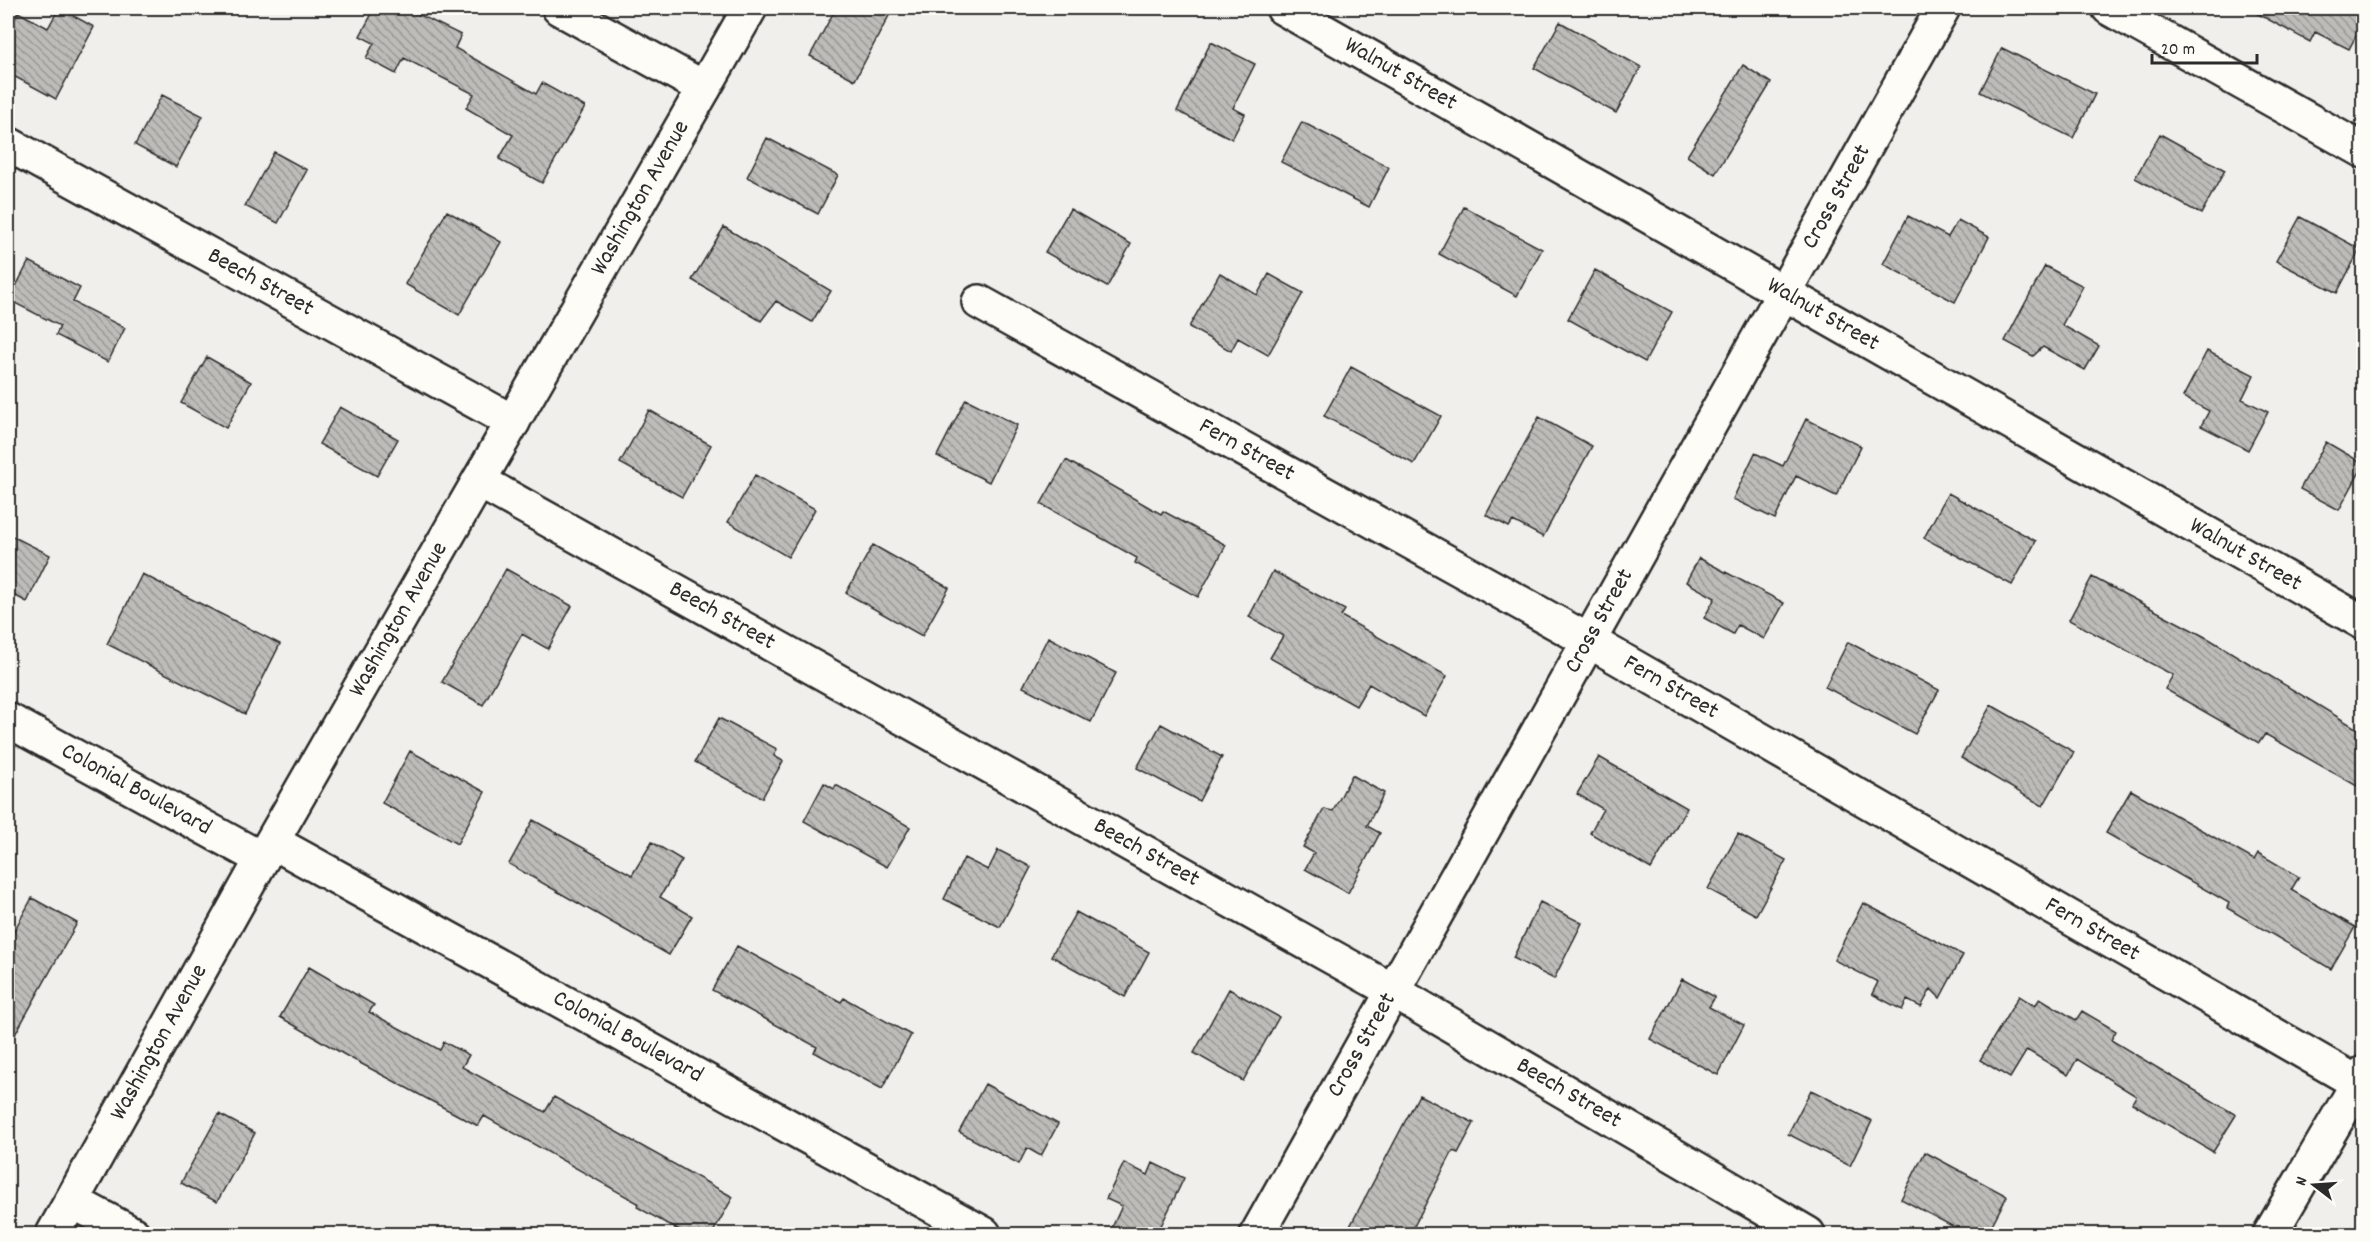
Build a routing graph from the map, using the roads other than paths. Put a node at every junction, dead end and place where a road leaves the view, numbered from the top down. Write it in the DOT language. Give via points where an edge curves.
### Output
graph roads {
  1 [pos="559,8"];
  2 [pos="750,8"];
  3 [pos="1282,8"];
  4 [pos="1943,8"];
  5 [pos="2109,8"];
  6 [pos="704,88"];
  7 [pos="8,144"];
  8 [pos="2364,151"];
  9 [pos="1784,292"];
  10 [pos="979,302"];
  11 [pos="513,422"];
  12 [pos="479,481"];
  13 [pos="2364,623"];
  14 [pos="1589,641"];
  15 [pos="8,720"];
  16 [pos="268,850"];
  17 [pos="1393,991"];
  18 [pos="2361,1078"];
  19 [pos="72,1201"];
  20 [pos="53,1234"];
  21 [pos="133,1234"];
  22 [pos="984,1234"];
  23 [pos="1257,1234"];
  24 [pos="1808,1234"];
  25 [pos="2270,1234"];
  1 -- 6 [label="street"];
  2 -- 6 [label="street, Washington Avenue"];
  3 -- 9 [label="street, Walnut Street"];
  4 -- 9 [label="street, Cross Street"];
  5 -- 8 [label="street"];
  6 -- 11 [label="street, Washington Avenue"];
  7 -- 11 [label="street, Beech Street"];
  9 -- 13 [label="street, Walnut Street"];
  9 -- 14 [label="street, Cross Street"];
  10 -- 14 [label="street, Fern Street"];
  11 -- 12 [label="street, Washington Avenue"];
  12 -- 16 [label="street, Washington Avenue"];
  12 -- 17 [label="street, Beech Street"];
  14 -- 17 [label="street, Cross Street"];
  14 -- 18 [label="street, Fern Street"];
  15 -- 16 [label="street, Colonial Boulevard"];
  16 -- 19 [label="street, Washington Avenue"];
  16 -- 22 [label="street, Colonial Boulevard"];
  17 -- 23 [label="street, Cross Street"];
  17 -- 24 [label="street, Beech Street"];
  18 -- 25 [label="street"];
  19 -- 20 [label="street, Washington Avenue"];
  19 -- 21 [label="street"];
}
